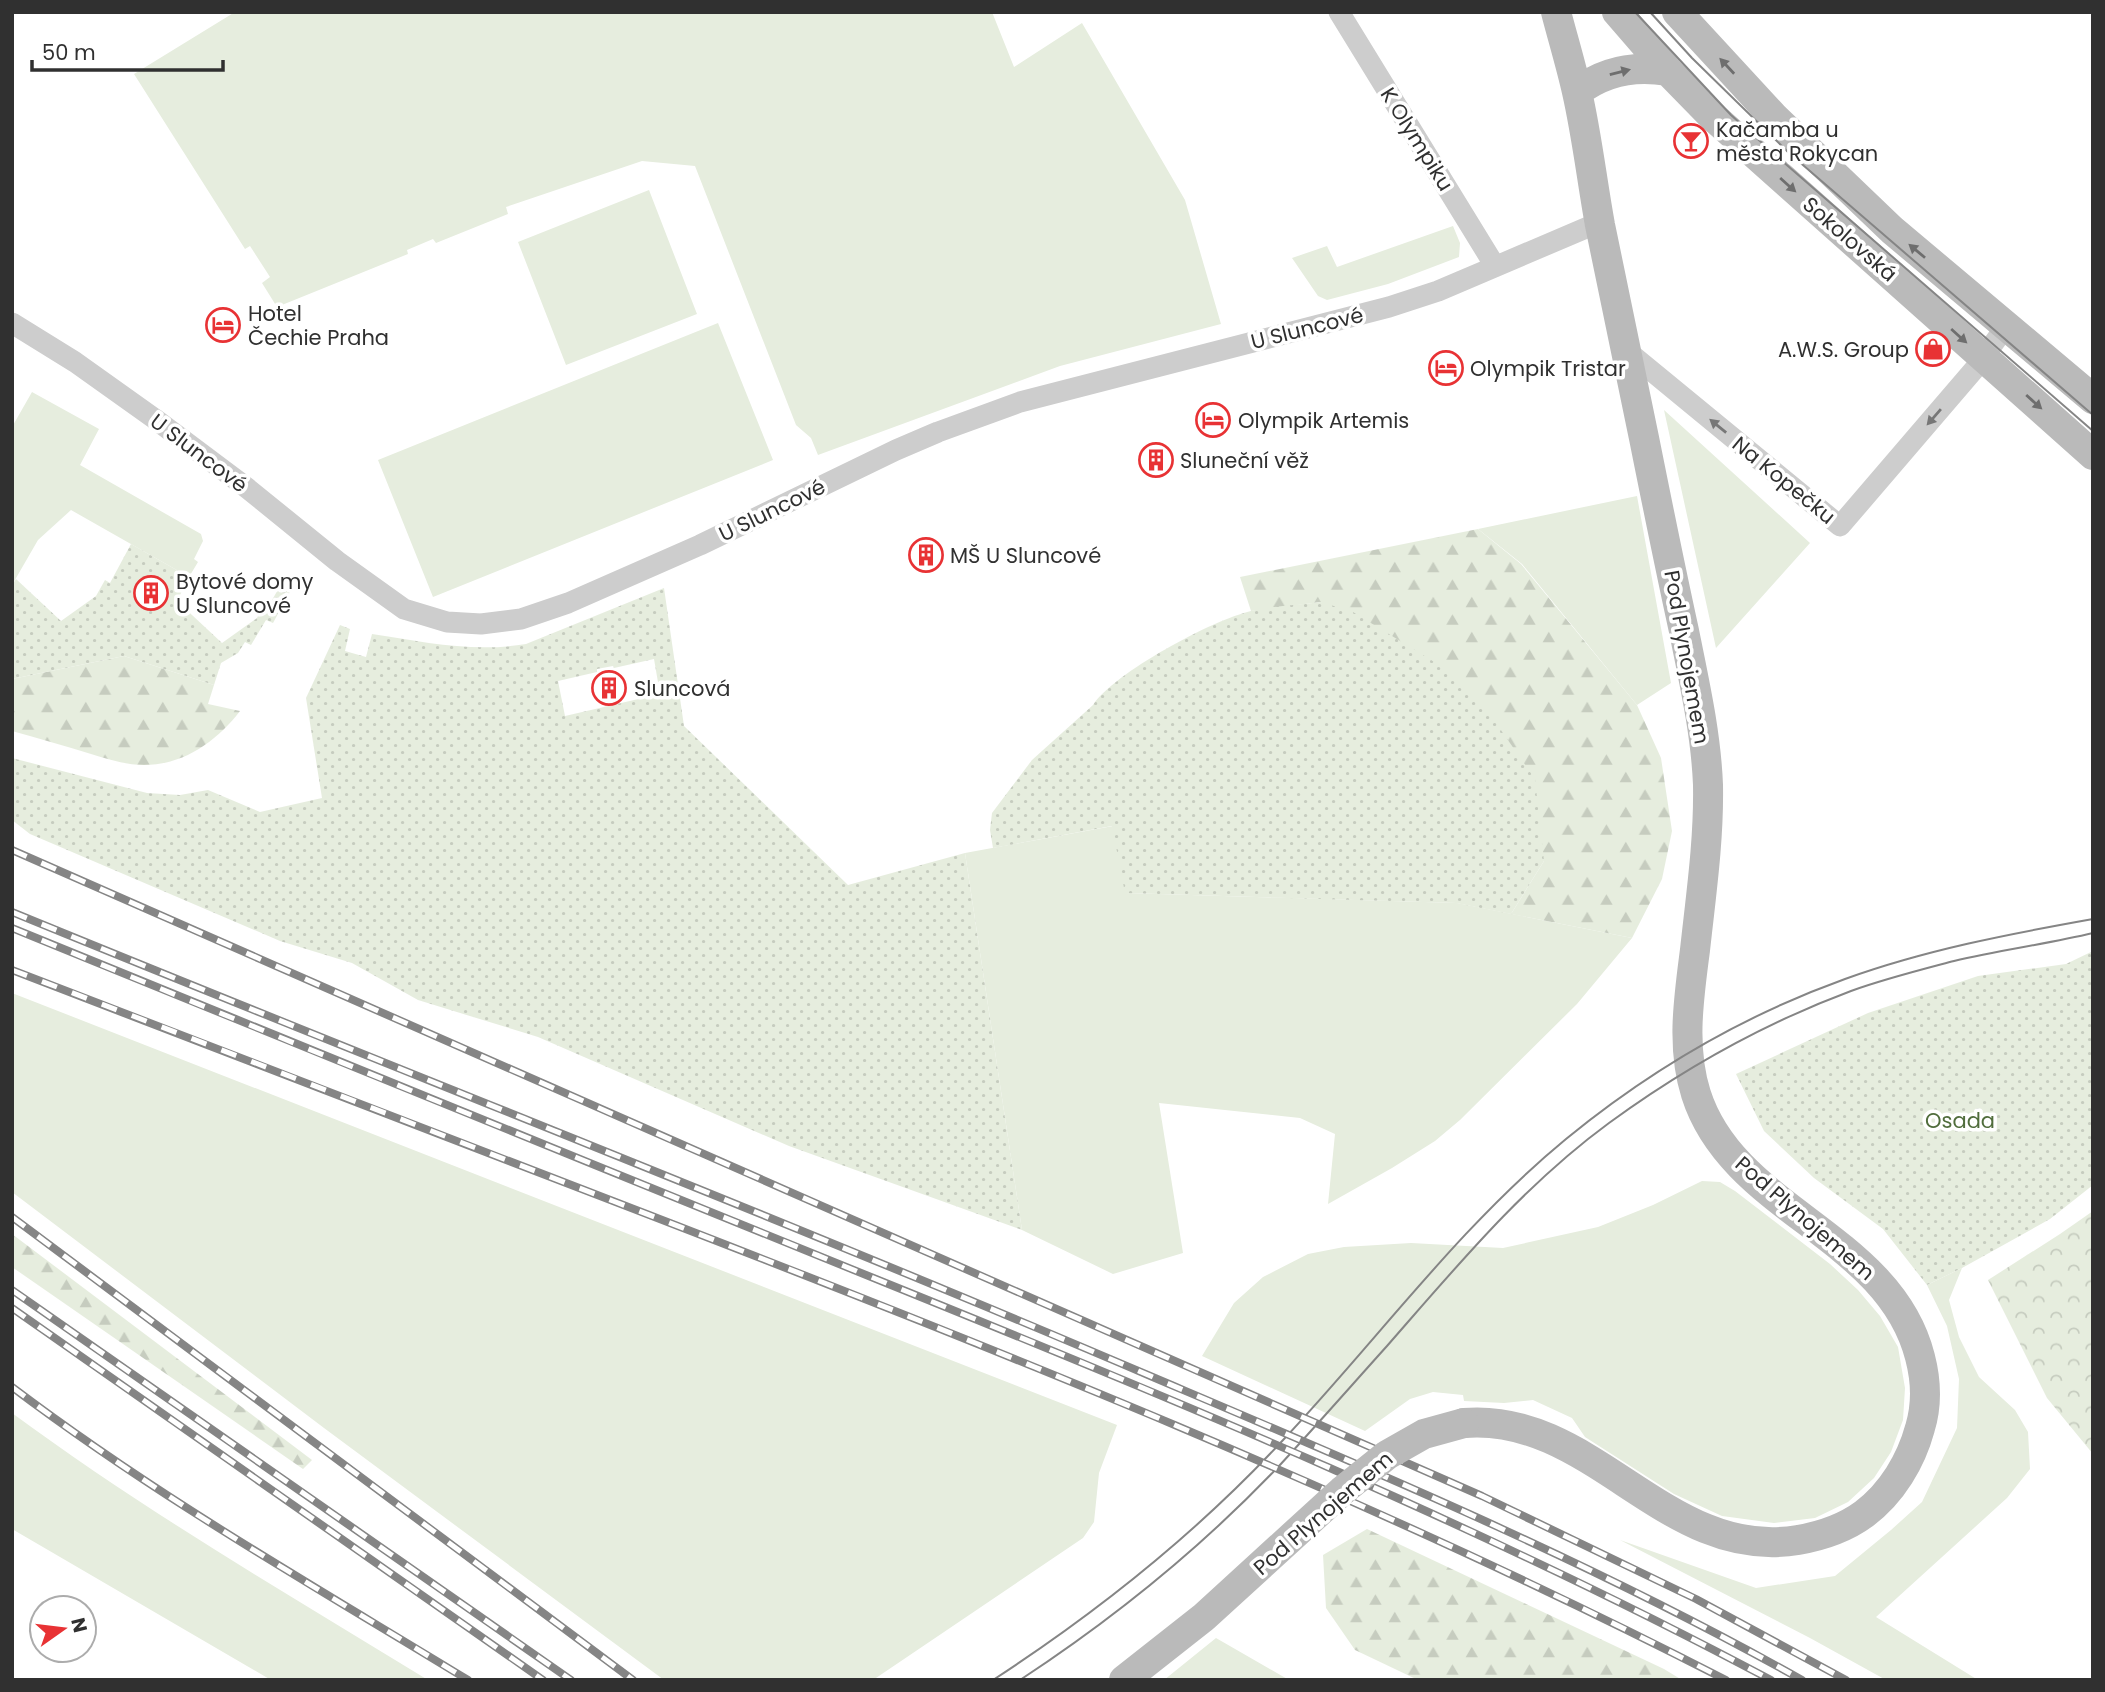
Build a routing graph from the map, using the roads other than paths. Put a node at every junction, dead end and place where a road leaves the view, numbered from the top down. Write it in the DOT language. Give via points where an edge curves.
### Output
graph roads {
  1 [pos="1339,12"];
  2 [pos="1556,12"];
  3 [pos="1577,12"];
  4 [pos="1617,12"];
  5 [pos="1677,12"];
  6 [pos="1668,71"];
  7 [pos="1577,93"];
  8 [pos="1600,222"];
  9 [pos="1495,266"];
  10 [pos="12,323"];
  11 [pos="2006,327"];
  12 [pos="1626,350"];
  13 [pos="1980,362"];
  14 [pos="2093,400"];
  15 [pos="2093,455"];
  16 [pos="1124,1680"];
  1 -- 9 [label="street, K Olympiku"];
  2 -- 7 [label="main road, Pod Plynojemem"];
  3 -- 7 [label="main road, Pod Plynojemem"];
  4 -- 6 [label="main road, Sokolovská"];
  11 -- 5 [label="main road, Sokolovská, one-way" via="1872,211 1773,116"];
  7 -- 6 [label="main road, one-way" via="1616,71"];
  6 -- 13 [label="main road, Sokolovská, one-way"];
  7 -- 8 [label="main road, Pod Plynojemem"];
  8 -- 9 [label="street, U Sluncové"];
  8 -- 12 [label="main road, Pod Plynojemem"];
  9 -- 10 [label="street, U Sluncové" via="1389,307 1020,402 896,450 568,603 521,619 481,624 447,622 404,609 155,419"];
  11 -- 13 [label="street, Na Kopečku"];
  11 -- 14 [label="main road, Sokolovská"];
  13 -- 12 [label="street, Na Kopečku, one-way" via="1840,526"];
  12 -- 16 [label="main road, Pod Plynojemem, bridge" via="1697,698 1708,783 1706,855 1688,1009 1696,1093 1716,1134 1745,1169 1862,1264 1897,1305 1913,1334 1922,1366 1923,1416 1914,1447 1888,1492 1867,1512 1823,1534 1762,1543 1696,1525 1568,1447 1510,1425 1464,1423 1424,1434 1387,1455 1334,1498 1204,1616"];
  13 -- 15 [label="main road, Sokolovská, one-way"];
}
